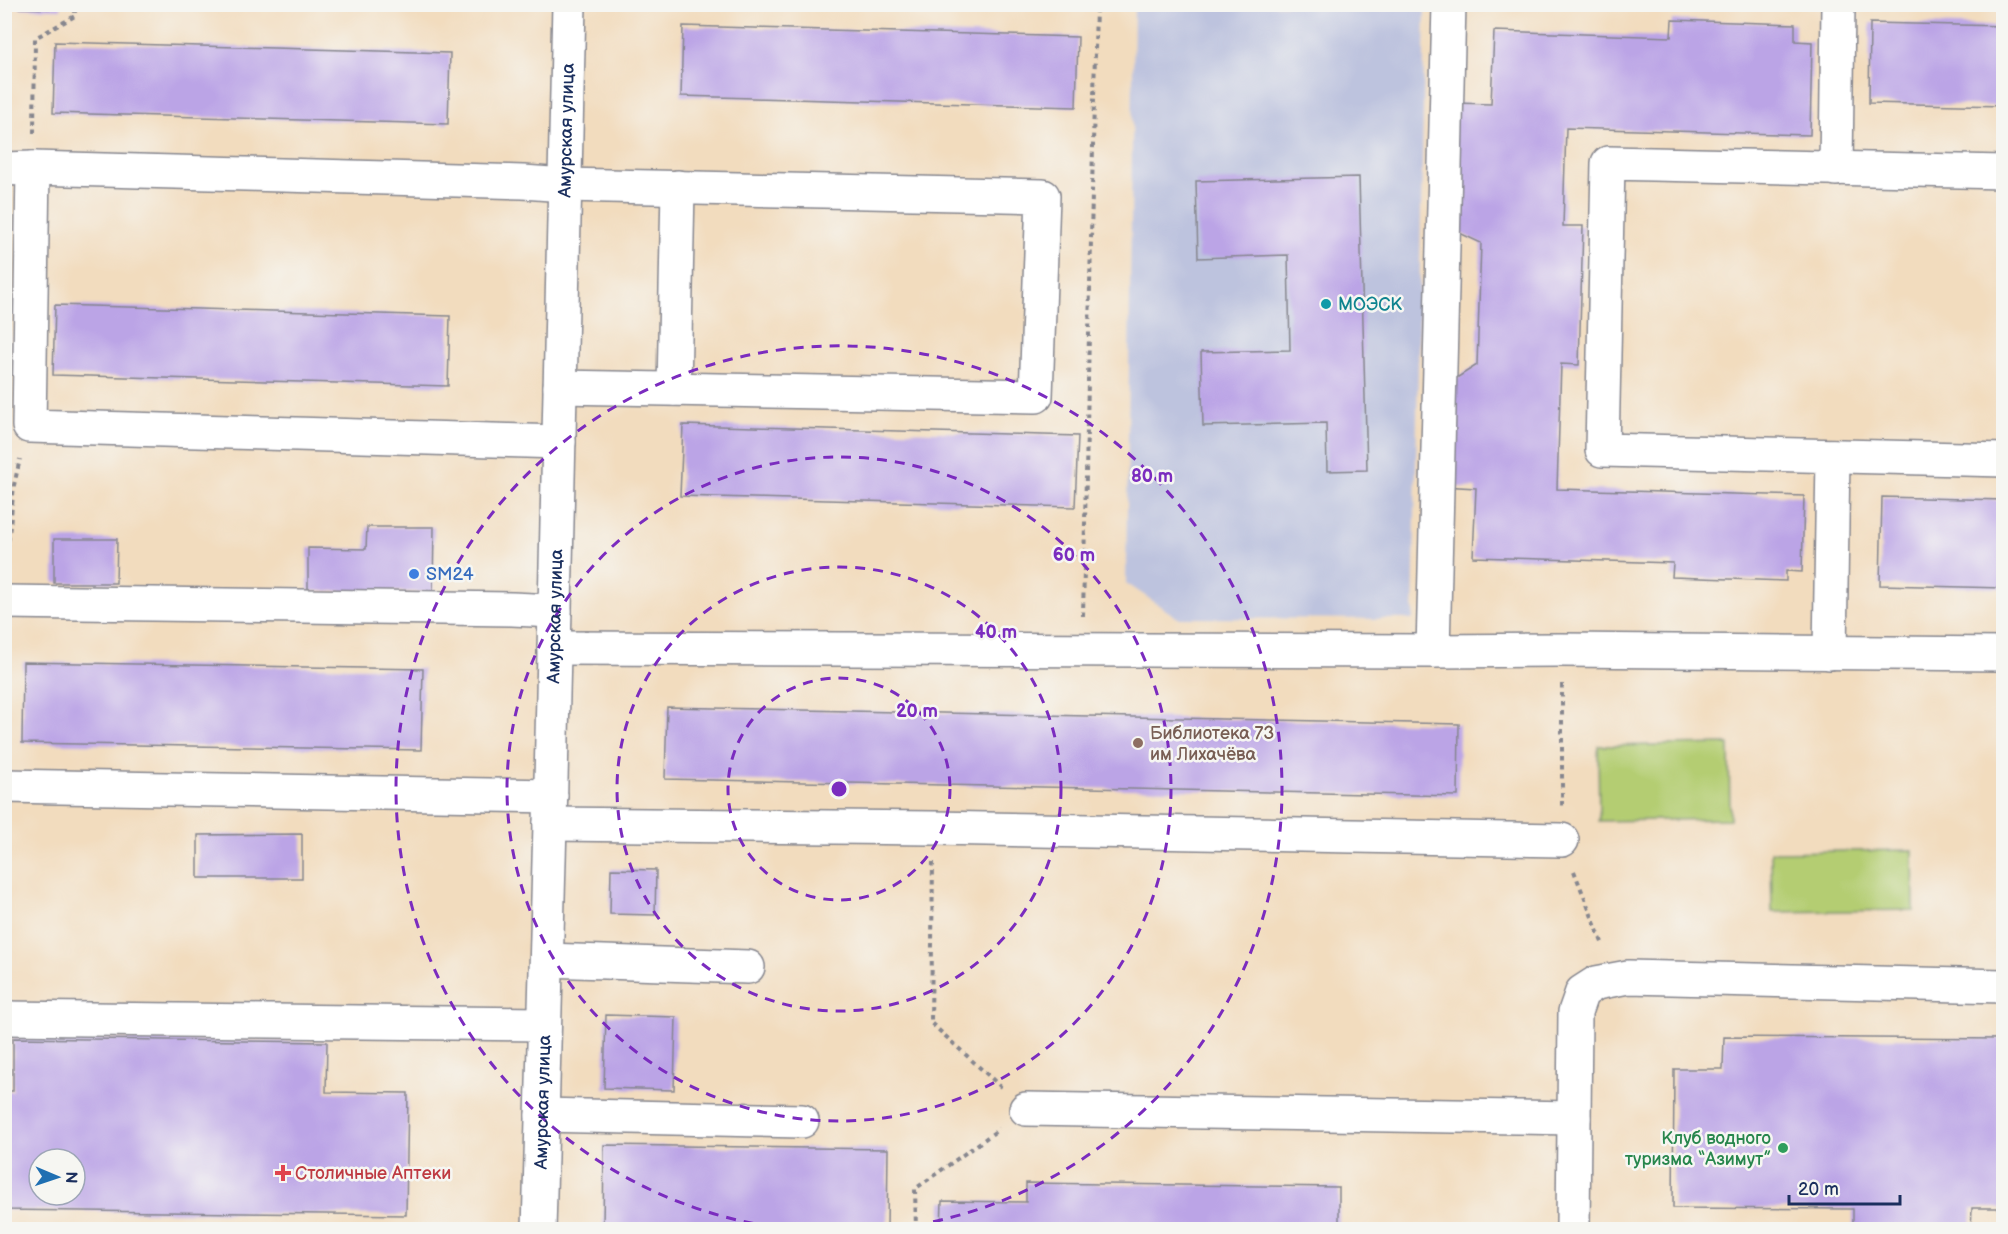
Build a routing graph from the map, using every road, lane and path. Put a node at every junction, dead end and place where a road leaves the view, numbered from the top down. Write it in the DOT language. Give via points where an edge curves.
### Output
graph roads {
  1 [pos="75,4"];
  2 [pos="569,4"];
  3 [pos="1096,4"];
  4 [pos="1449,4"];
  5 [pos="1838,4"];
  6 [pos="19,168"];
  7 [pos="1836,169"];
  8 [pos="2004,172"];
  9 [pos="565,185"];
  10 [pos="678,187"];
  11 [pos="560,387"];
  12 [pos="674,389"];
  13 [pos="28,426"];
  14 [pos="559,442"];
  15 [pos="1833,456"];
  16 [pos="2004,460"];
  17 [pos="4,577"];
  18 [pos="4,602"];
  19 [pos="555,611"];
  20 [pos="554,648"];
  21 [pos="1082,650"];
  22 [pos="1433,651"];
  23 [pos="1830,653"];
  24 [pos="2004,654"];
  25 [pos="4,786"];
  26 [pos="551,810"];
  27 [pos="934,828"];
  28 [pos="1562,840"];
  29 [pos="547,960"];
  30 [pos="748,967"];
  31 [pos="2004,986"];
  32 [pos="4,1018"];
  33 [pos="543,1024"];
  34 [pos="1026,1109"];
  35 [pos="542,1115"];
  36 [pos="1574,1118"];
  37 [pos="802,1121"];
  38 [pos="539,1230"];
  39 [pos="916,1230"];
  40 [pos="1573,1230"];
  1 -- 6 [label="path" via="75,16 35,38"];
  2 -- 9 [label="street, Амурская улица"];
  3 -- 21 [label="path"];
  4 -- 22 [label="street"];
  5 -- 7 [label="street"];
  6 -- 9 [label="street"];
  6 -- 13 [label="street"];
  7 -- 8 [label="street"];
  7 -- 15 [label="street" via="1608,163 1602,450"];
  9 -- 10 [label="street"];
  9 -- 11 [label="street, Амурская улица"];
  10 -- 12 [label="street"];
  10 -- 12 [label="street" via="1043,196 1036,396"];
  11 -- 12 [label="street"];
  11 -- 14 [label="street, Амурская улица"];
  13 -- 14 [label="street"];
  13 -- 17 [label="path" via="14,486"];
  14 -- 19 [label="street, Амурская улица"];
  15 -- 16 [label="street"];
  15 -- 23 [label="street"];
  18 -- 19 [label="street"];
  19 -- 20 [label="street, Амурская улица"];
  20 -- 21 [label="street"];
  20 -- 26 [label="street, Амурская улица"];
  21 -- 22 [label="street"];
  22 -- 23 [label="street"];
  23 -- 24 [label="street"];
  25 -- 26 [label="street"];
  26 -- 27 [label="street"];
  26 -- 29 [label="street, Амурская улица"];
  27 -- 28 [label="street"];
  27 -- 34 [label="path" via="931,1023"];
  29 -- 30 [label="street"];
  29 -- 33 [label="street, Амурская улица"];
  31 -- 36 [label="street" via="1628,977 1596,983 1582,992 1575,1012"];
  32 -- 33 [label="street"];
  33 -- 35 [label="street, Амурская улица"];
  34 -- 36 [label="street"];
  34 -- 39 [label="path" via="915,1189"];
  35 -- 37 [label="street"];
  35 -- 38 [label="street, Амурская улица"];
  36 -- 40 [label="street"];
}
